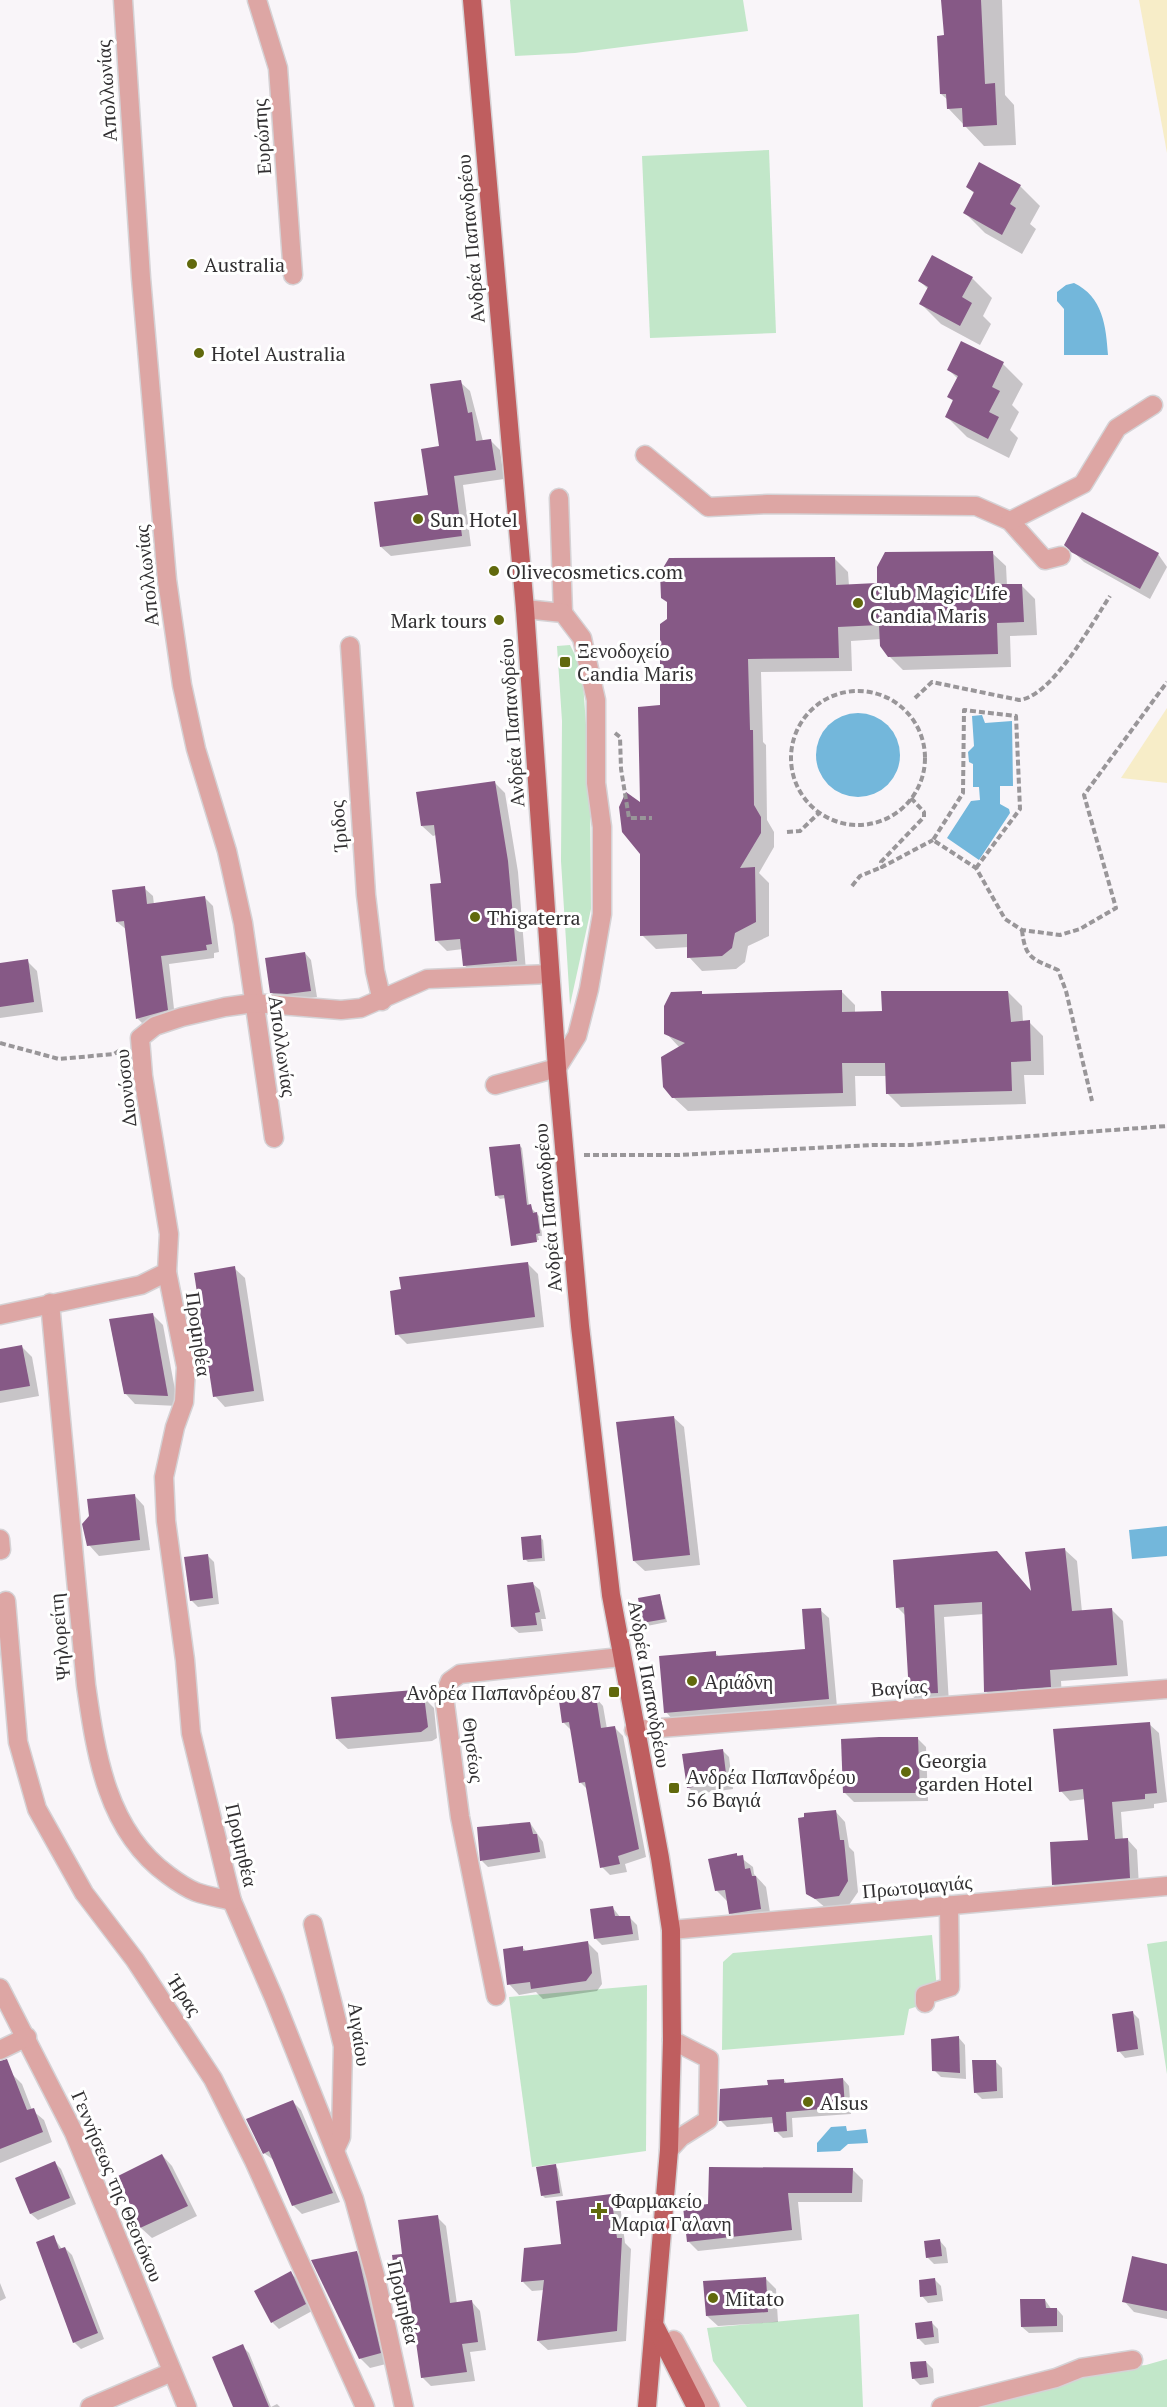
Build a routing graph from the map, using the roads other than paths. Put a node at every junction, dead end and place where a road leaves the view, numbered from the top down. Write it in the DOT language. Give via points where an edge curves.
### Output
graph roads {
  1 [pos="123,0"];
  2 [pos="257,0"];
  3 [pos="472,0"];
  4 [pos="293,275"];
  5 [pos="1154,405"];
  6 [pos="645,456"];
  7 [pos="559,498"];
  8 [pos="1010,521"];
  9 [pos="1061,556"];
  10 [pos="525,609"];
  11 [pos="563,613"];
  12 [pos="350,646"];
  13 [pos="549,974"];
  14 [pos="382,1001"];
  15 [pos="254,1003"];
  16 [pos="557,1068"];
  17 [pos="495,1085"];
  18 [pos="274,1138"];
  19 [pos="166,1272"];
  20 [pos="50,1303"];
  21 [pos="0,1315"];
  22 [pos="6,1601"];
  23 [pos="621,1657"];
  24 [pos="1167,1689"];
  25 [pos="634,1730"];
  26 [pos="1167,1886"];
  27 [pos="232,1901"];
  28 [pos="949,1905"];
  29 [pos="313,1924"];
  30 [pos="670,1930"];
  31 [pos="0,1988"];
  32 [pos="496,1996"];
  33 [pos="925,2003"];
  34 [pos="27,2037"];
  35 [pos="672,2040"];
  36 [pos="0,2050"];
  37 [pos="334,2150"];
  38 [pos="669,2150"];
  39 [pos="655,2325"];
  40 [pos="674,2340"];
  41 [pos="1133,2360"];
  42 [pos="172,2372"];
  43 [pos="90,2407"];
  44 [pos="187,2407"];
  45 [pos="365,2407"];
  46 [pos="404,2407"];
  47 [pos="647,2407"];
  48 [pos="696,2407"];
  49 [pos="710,2407"];
  50 [pos="941,2407"];
  1 -- 15 [label="street, Απολλωνίας" via="141,278 167,580 182,685 239,902"];
  2 -- 4 [label="street, Ευρώπης" via="278,68"];
  3 -- 10 [label="main road, Ανδρέα Παπανδρέου"];
  5 -- 8 [label="street" via="1117,428 1083,484"];
  6 -- 8 [label="street" via="708,507 975,506"];
  7 -- 11 [label="street"];
  8 -- 9 [label="street" via="1045,560"];
  10 -- 11 [label="street"];
  10 -- 13 [label="main road, Ανδρέα Παπανδρέου"];
  11 -- 16 [label="street" via="582,638 596,700 602,914 577,1036"];
  12 -- 14 [label="street, Ίριδος" via="366,895"];
  13 -- 14 [label="street, Διονύσου" via="428,979"];
  13 -- 16 [label="main road, Ανδρέα Παπανδρέου"];
  14 -- 15 [label="street, Διονύσου" via="341,1010"];
  15 -- 18 [label="street, Απολλωνίας"];
  15 -- 19 [label="street, Διονύσου" via="182,1017 155,1026 140,1038 170,1234"];
  16 -- 17 [label="street"];
  16 -- 23 [label="main road, Ανδρέα Παπανδρέου" via="582,1338 610,1595"];
  19 -- 20 [label="street" via="141,1286"];
  19 -- 27 [label="street, Προμηθέα" via="186,1367 184,1402 164,1478 166,1521 191,1733"];
  20 -- 21 [label="street"];
  20 -- 27 [label="street, Ψηλορείτη" via="86,1685 108,1790 122,1825 145,1857 195,1892"];
  22 -- 45 [label="street, Ήρας" via="18,1742 37,1809 84,1893 159,1994 219,2089"];
  23 -- 25 [label="main road, Ανδρέα Παπανδρέου"];
  23 -- 32 [label="street, Θησέως" via="460,1674 450,1681 444,1696 460,1817"];
  24 -- 25 [label="street, Βαγίας"];
  25 -- 30 [label="main road, Ανδρέα Παπανδρέου"];
  26 -- 28 [label="street, Πρωτομαγιάς"];
  27 -- 37 [label="street, Προμηθέα"];
  28 -- 30 [label="street, Πρωτομαγιάς"];
  28 -- 33 [label="street" via="950,1987 925,1995"];
  29 -- 37 [label="street, Αιγαίου" via="343,2046 341,2137"];
  30 -- 35 [label="main road, Ανδρέα Παπανδρέου"];
  31 -- 34 [label="street, Γεννήσεως της Θεοτόκου"];
  34 -- 36 [label="street"];
  34 -- 42 [label="street, Γεννήσεως της Θεοτόκου" via="74,2133"];
  35 -- 38 [label="main road, Ανδρέα Παπανδρέου"];
  35 -- 38 [label="street" via="709,2058 708,2120"];
  37 -- 46 [label="street, Προμηθέα" via="365,2236"];
  38 -- 39 [label="main road, Ανδρέα Παπανδρέου"];
  39 -- 47 [label="main road, Ανδρέα Παπανδρέου"];
  39 -- 48 [label="main road"];
  40 -- 49 [label="street"];
  41 -- 50 [label="street" via="1081,2368"];
  42 -- 43 [label="street"];
  42 -- 44 [label="street, Γεννήσεως της Θεοτόκου"];
}
